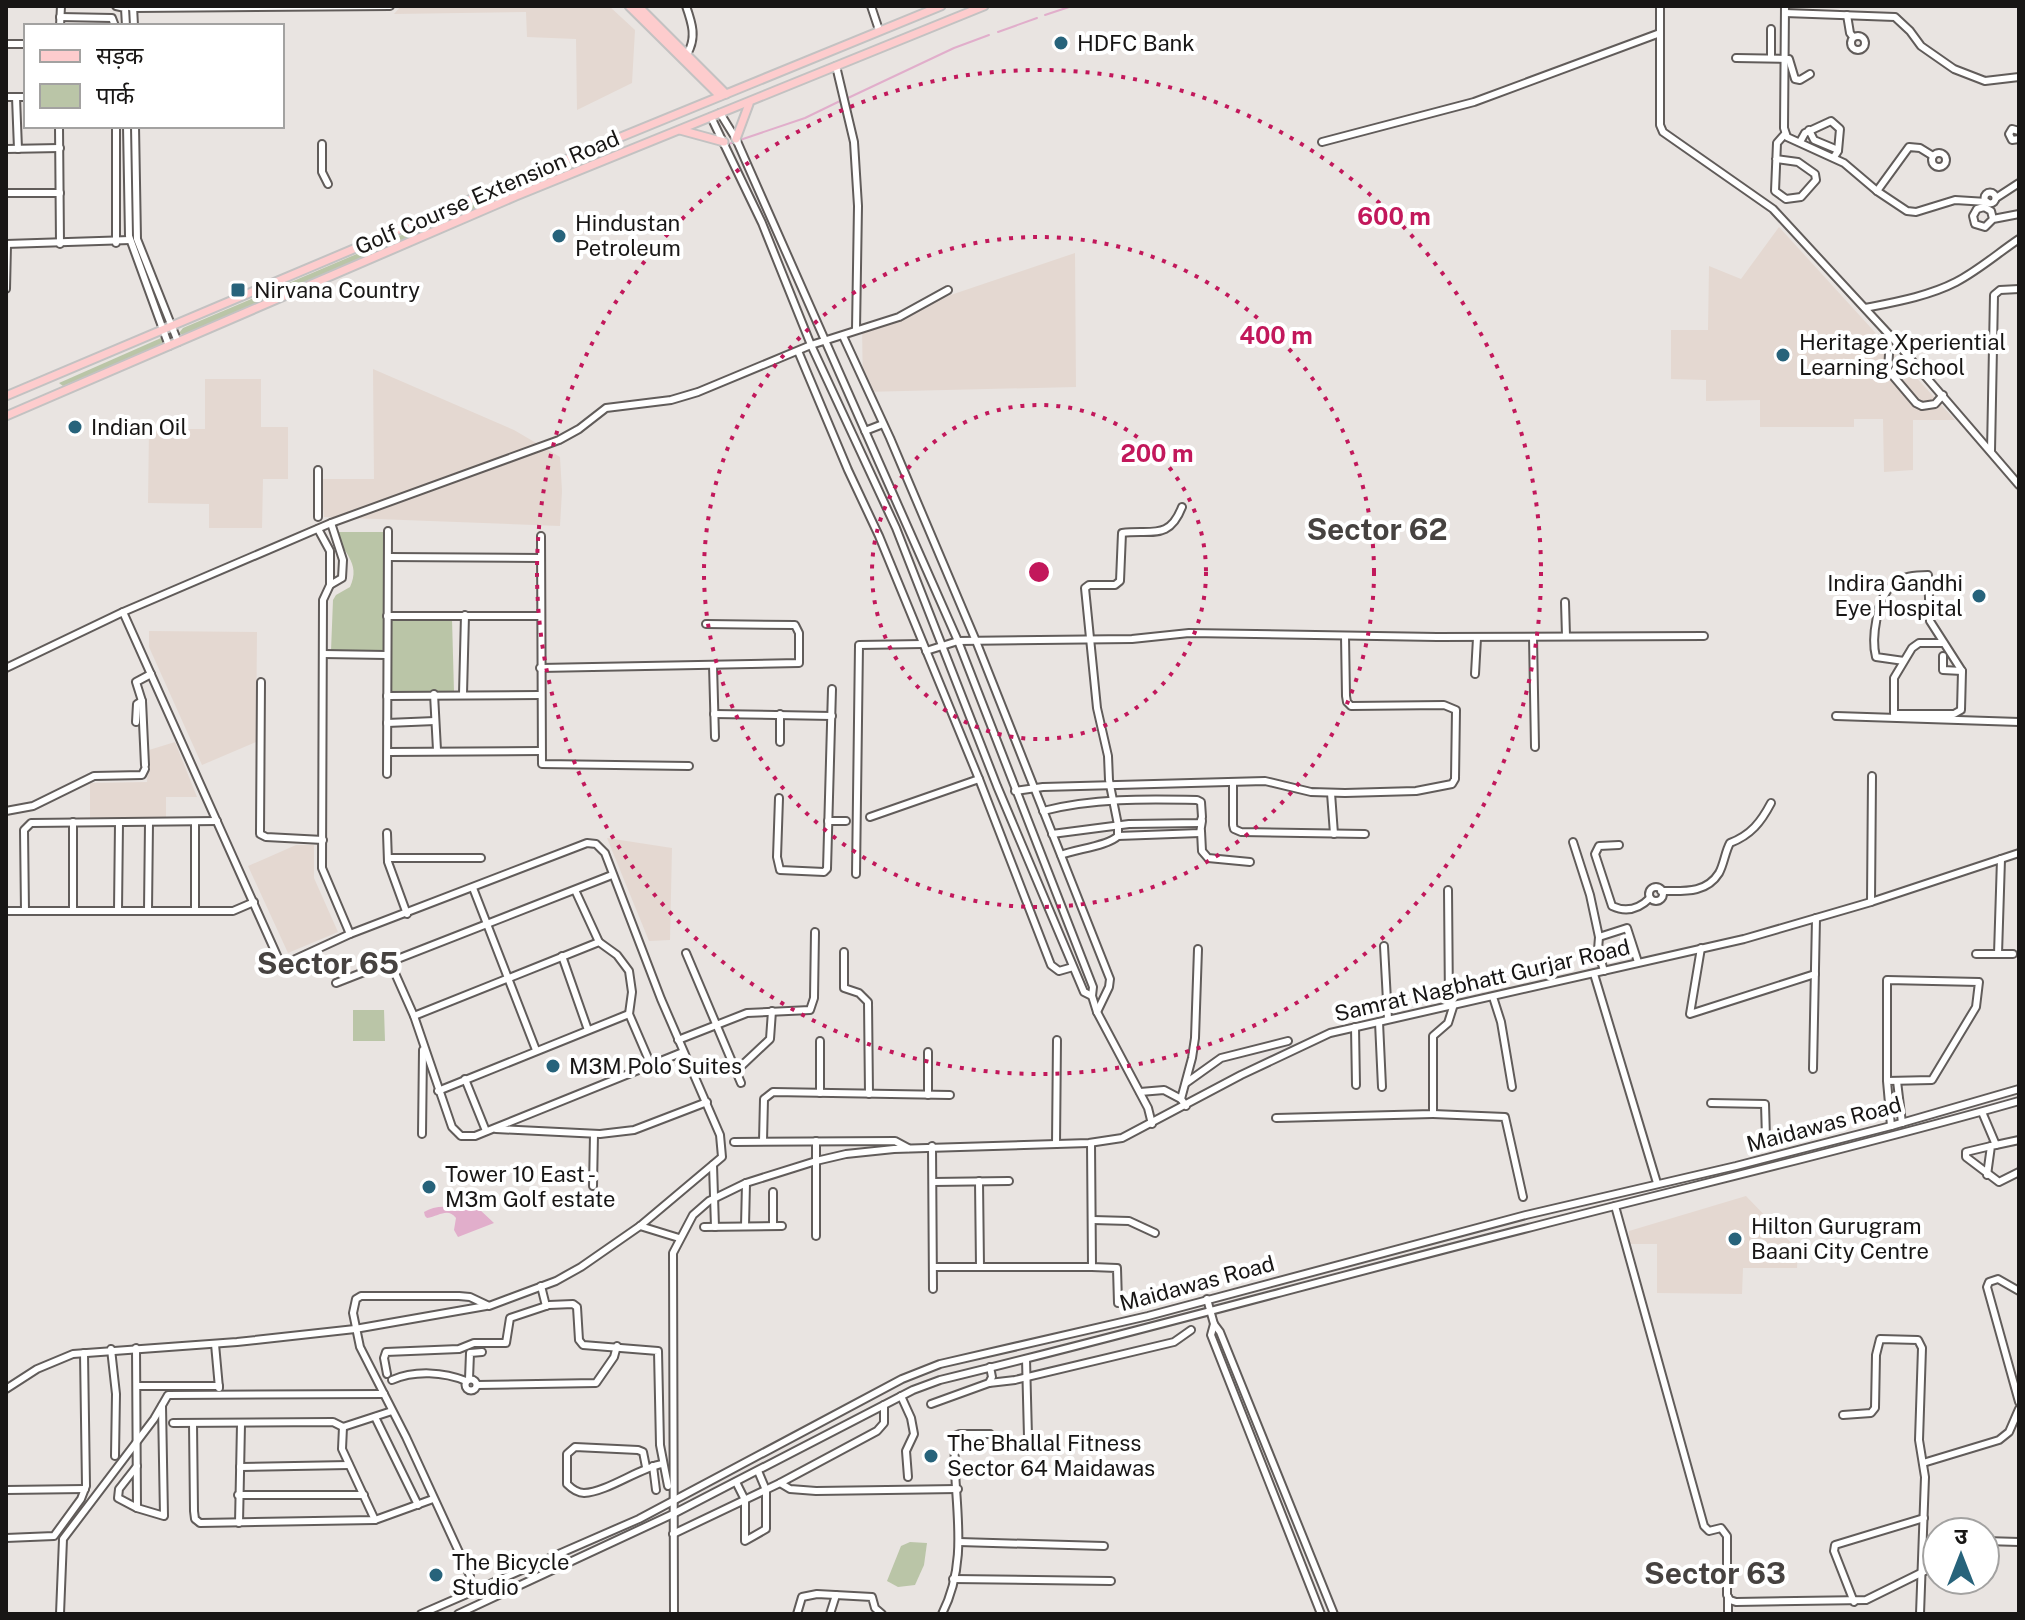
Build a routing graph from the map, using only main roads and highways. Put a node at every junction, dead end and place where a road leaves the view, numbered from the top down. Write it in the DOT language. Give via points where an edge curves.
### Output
graph roads {
  1 [pos="941,6"];
  2 [pos="984,6"];
  3 [pos="635,7"];
  4 [pos="853,41"];
  5 [pos="859,57"];
  6 [pos="723,95"];
  7 [pos="749,104"];
  8 [pos="652,125"];
  9 [pos="679,130"];
  10 [pos="736,139"];
  11 [pos="657,140"];
  12 [pos="724,142"];
  13 [pos="545,168"];
  14 [pos="552,182"];
  15 [pos="6,396"];
  16 [pos="6,416"];
  1 -- 4 [label="main road, Golf Course Extension Road"];
  2 -- 5 [label="main road, Golf Course Extension Road"];
  3 -- 6 [label="main road"];
  3 -- 6 [label="main road"];
  4 -- 5 [label="main road"];
  4 -- 6 [label="main road, Golf Course Extension Road"];
  5 -- 7 [label="main road, Golf Course Extension Road"];
  6 -- 8 [label="main road, Golf Course Extension Road"];
  7 -- 9 [label="main road, Golf Course Extension Road"];
  7 -- 10 [label="main road"];
  8 -- 11 [label="main road"];
  8 -- 13 [label="main road, Golf Course Extension Road"];
  9 -- 11 [label="main road, Golf Course Extension Road"];
  9 -- 12 [label="main road"];
  11 -- 14 [label="main road, Golf Course Extension Road"];
  13 -- 14 [label="main road"];
  13 -- 15 [label="main road, Golf Course Extension Road"];
  14 -- 16 [label="main road, Golf Course Extension Road"];
}
